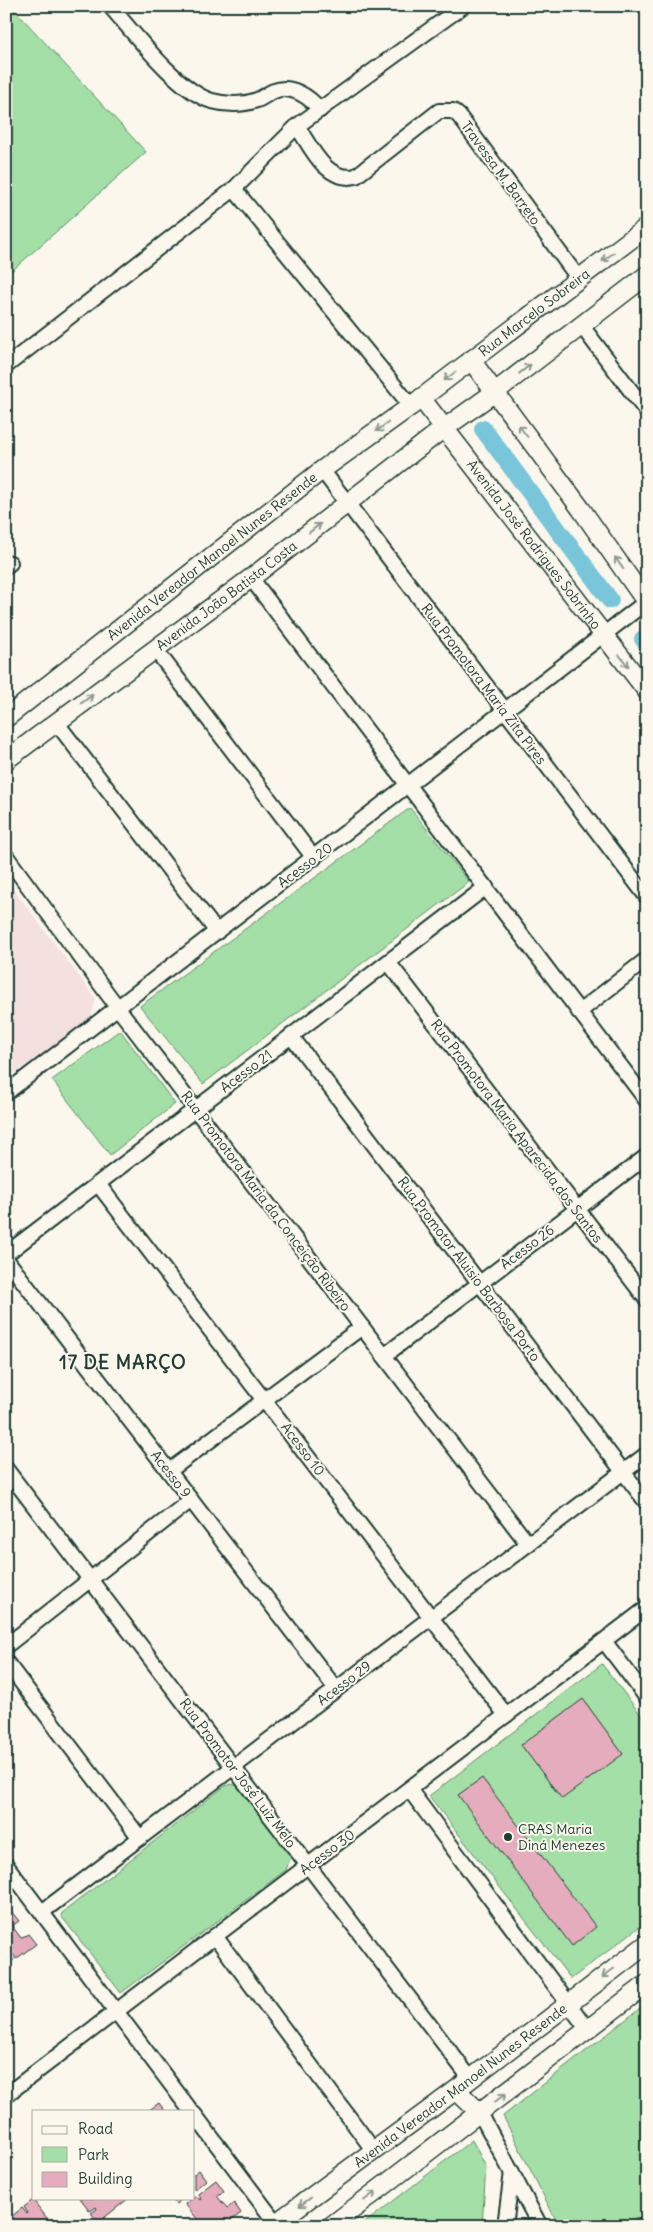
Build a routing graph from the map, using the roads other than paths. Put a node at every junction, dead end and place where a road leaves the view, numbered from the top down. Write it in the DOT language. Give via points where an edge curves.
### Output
graph roads {
  1 [pos="110,6"];
  2 [pos="463,6"];
  3 [pos="320,110"];
  4 [pos="297,126"];
  5 [pos="234,189"];
  6 [pos="647,227"];
  7 [pos="647,275"];
  8 [pos="579,278"];
  9 [pos="581,326"];
  10 [pos="471,360"];
  11 [pos="6,366"];
  12 [pos="494,392"];
  13 [pos="416,402"];
  14 [pos="647,412"];
  15 [pos="444,429"];
  16 [pos="322,470"];
  17 [pos="348,503"];
  18 [pos="251,578"];
  19 [pos="646,602"];
  20 [pos="604,636"];
  21 [pos="155,649"];
  22 [pos="647,691"];
  23 [pos="505,711"];
  24 [pos="6,718"];
  25 [pos="56,722"];
  26 [pos="6,760"];
  27 [pos="409,785"];
  28 [pos="6,856"];
  29 [pos="314,858"];
  30 [pos="486,887"];
  31 [pos="647,897"];
  32 [pos="217,932"];
  33 [pos="647,959"];
  34 [pos="388,962"];
  35 [pos="118,1008"];
  36 [pos="579,1012"];
  37 [pos="291,1036"];
  38 [pos="6,1093"];
  39 [pos="647,1101"];
  40 [pos="196,1110"];
  41 [pos="647,1156"];
  42 [pos="98,1184"];
  43 [pos="577,1209"];
  44 [pos="6,1254"];
  45 [pos="6,1259"];
  46 [pos="480,1283"];
  47 [pos="647,1300"];
  48 [pos="362,1327"];
  49 [pos="384,1356"];
  50 [pos="265,1399"];
  51 [pos="647,1454"];
  52 [pos="6,1469"];
  53 [pos="169,1472"];
  54 [pos="623,1472"];
  55 [pos="191,1500"];
  56 [pos="647,1502"];
  57 [pos="528,1544"];
  58 [pos="91,1579"];
  59 [pos="647,1608"];
  60 [pos="431,1617"];
  61 [pos="604,1641"];
  62 [pos="6,1646"];
  63 [pos="6,1662"];
  64 [pos="336,1690"];
  65 [pos="647,1698"];
  66 [pos="506,1715"];
  67 [pos="234,1767"];
  68 [pos="409,1789"];
  69 [pos="140,1838"];
  70 [pos="6,1865"];
  71 [pos="308,1866"];
  72 [pos="42,1912"];
  73 [pos="215,1936"];
  74 [pos="647,1944"];
  75 [pos="647,1984"];
  76 [pos="569,2003"];
  77 [pos="116,2011"];
  78 [pos="588,2030"];
  79 [pos="463,2084"];
  80 [pos="6,2095"];
  81 [pos="190,2110"];
  82 [pos="480,2114"];
  83 [pos="195,2115"];
  84 [pos="374,2151"];
  85 [pos="512,2172"];
  86 [pos="274,2224"];
  87 [pos="331,2226"];
  88 [pos="505,2226"];
  89 [pos="540,2226"];
  1 -- 3 [label="street" via="181,84 198,96 235,104 258,100 275,90 289,90 309,98"];
  2 -- 3 [label="street"];
  3 -- 4 [label="street"];
  4 -- 5 [label="street"];
  4 -- 8 [label="street, Travessa M. Barreto" via="329,171 350,177 356,176 440,111 453,111 460,116"];
  5 -- 11 [label="street"];
  5 -- 13 [label="street"];
  6 -- 8 [label="street, Rua Marcelo Sobreira, one-way"];
  7 -- 9 [label="street"];
  8 -- 10 [label="street, Rua Marcelo Sobreira"];
  12 -- 9 [label="street, one-way"];
  9 -- 14 [label="street"];
  10 -- 12 [label="street"];
  10 -- 13 [label="street, Rua Marcelo Sobreira, one-way"];
  12 -- 15 [label="street"];
  19 -- 12 [label="street, one-way"];
  13 -- 15 [label="street, Avenida José Rodrigues Sobrinho"];
  13 -- 16 [label="street, Avenida Vereador Manoel Nunes Resende, one-way"];
  15 -- 17 [label="street, Avenida João Batista Costa"];
  15 -- 20 [label="street, Avenida José Rodrigues Sobrinho"];
  16 -- 17 [label="street, Rua Promotora Maria Zita Pires"];
  16 -- 24 [label="street, Avenida Vereador Manoel Nunes Resende"];
  18 -- 17 [label="street, Avenida João Batista Costa, one-way"];
  17 -- 23 [label="street, Rua Promotora Maria Zita Pires"];
  18 -- 21 [label="street, Avenida João Batista Costa"];
  18 -- 27 [label="street"];
  19 -- 20 [label="street, Acesso 20"];
  20 -- 22 [label="street, Avenida José Rodrigues Sobrinho, one-way"];
  20 -- 23 [label="street, Acesso 20"];
  25 -- 21 [label="street, Avenida João Batista Costa, one-way"];
  21 -- 29 [label="street"];
  23 -- 27 [label="street, Acesso 20"];
  23 -- 31 [label="street, Rua Promotora Maria Zita Pires"];
  25 -- 26 [label="street, Avenida João Batista Costa"];
  25 -- 32 [label="street"];
  27 -- 29 [label="street, Acesso 20"];
  27 -- 30 [label="street"];
  28 -- 35 [label="street, Rua Promotora Maria da Conceição Ribeiro"];
  29 -- 32 [label="street, Acesso 20"];
  30 -- 34 [label="street, Acesso 21"];
  30 -- 36 [label="street"];
  32 -- 35 [label="street, Acesso 20"];
  33 -- 36 [label="street"];
  34 -- 37 [label="street, Acesso 21"];
  34 -- 43 [label="street, Rua Promotora Maria Aparecida dos Santos"];
  35 -- 38 [label="street, Acesso 20"];
  35 -- 40 [label="street, Rua Promotora Maria da Conceição Ribeiro"];
  36 -- 39 [label="street"];
  37 -- 40 [label="street, Acesso 21"];
  37 -- 46 [label="street, Rua Promotor Aluisio Barbosa Porto"];
  40 -- 42 [label="street, Acesso 21"];
  40 -- 48 [label="street, Rua Promotora Maria da Conceição Ribeiro"];
  41 -- 43 [label="street, Acesso 26"];
  42 -- 44 [label="street, Acesso 21"];
  42 -- 50 [label="street, Acesso 10"];
  43 -- 46 [label="street, Acesso 26"];
  43 -- 47 [label="street, Rua Promotora Maria Aparecida dos Santos"];
  45 -- 53 [label="street, Acesso 9"];
  46 -- 49 [label="street, Acesso 26"];
  46 -- 54 [label="street, Rua Promotor Aluisio Barbosa Porto"];
  48 -- 49 [label="street, Rua Promotora Maria da Conceição Ribeiro"];
  48 -- 50 [label="street"];
  49 -- 57 [label="street, Rua Promotora Maria da Conceição Ribeiro"];
  50 -- 53 [label="street"];
  50 -- 60 [label="street, Acesso 10"];
  51 -- 54 [label="street, Acesso 29"];
  52 -- 58 [label="street, Rua Promotor José Luiz Melo"];
  53 -- 55 [label="street, Acesso 9"];
  54 -- 56 [label="street, Rua Promotor Aluisio Barbosa Porto"];
  54 -- 57 [label="street, Acesso 29"];
  55 -- 58 [label="street"];
  55 -- 64 [label="street, Acesso 9"];
  57 -- 60 [label="street, Acesso 29"];
  58 -- 62 [label="street"];
  58 -- 67 [label="street, Rua Promotor José Luiz Melo"];
  59 -- 61 [label="street, Acesso 30"];
  60 -- 64 [label="street, Acesso 29"];
  60 -- 66 [label="street, Acesso 10"];
  61 -- 65 [label="street"];
  61 -- 66 [label="street, Acesso 30"];
  63 -- 69 [label="street"];
  64 -- 67 [label="street, Acesso 29"];
  66 -- 68 [label="street, Acesso 30"];
  67 -- 69 [label="street, Acesso 29"];
  67 -- 71 [label="street, Rua Promotor José Luiz Melo"];
  68 -- 71 [label="street, Acesso 30"];
  68 -- 76 [label="street"];
  69 -- 72 [label="street, Acesso 29"];
  70 -- 72 [label="street"];
  71 -- 73 [label="street, Acesso 30"];
  71 -- 79 [label="street, Rua Promotor José Luiz Melo"];
  72 -- 77 [label="street"];
  73 -- 77 [label="street, Acesso 30"];
  73 -- 84 [label="street"];
  74 -- 76 [label="street, Avenida Vereador Manoel Nunes Resende, one-way"];
  75 -- 78 [label="street"];
  76 -- 78 [label="street"];
  76 -- 79 [label="street, Avenida Vereador Manoel Nunes Resende"];
  77 -- 80 [label="street, Acesso 30"];
  77 -- 81 [label="street"];
  82 -- 78 [label="street, one-way"];
  79 -- 82 [label="street"];
  79 -- 84 [label="street, Avenida Vereador Manoel Nunes Resende"];
  82 -- 85 [label="street"];
  87 -- 82 [label="street, one-way"];
  83 -- 86 [label="street"];
  84 -- 86 [label="street, Avenida Vereador Manoel Nunes Resende, one-way"];
  85 -- 88 [label="street"];
  85 -- 89 [label="street"];
}
